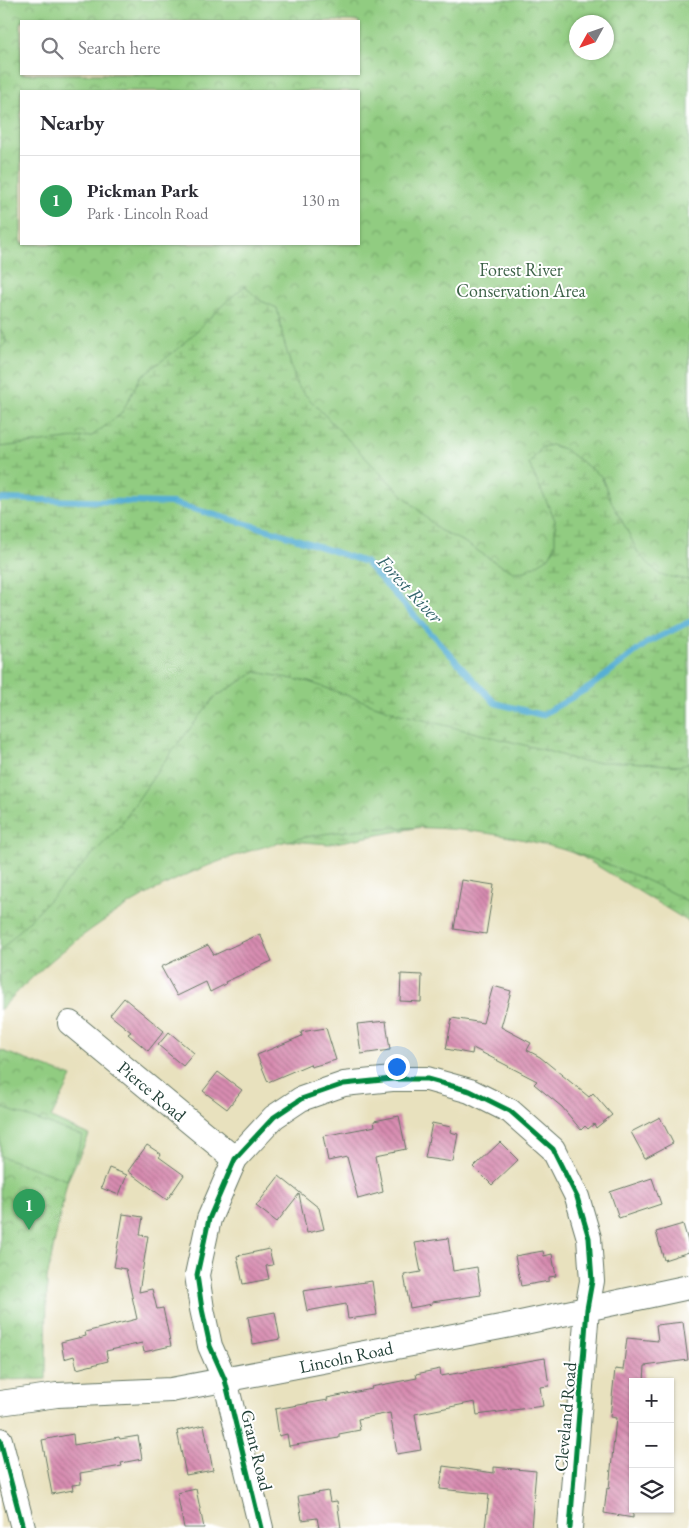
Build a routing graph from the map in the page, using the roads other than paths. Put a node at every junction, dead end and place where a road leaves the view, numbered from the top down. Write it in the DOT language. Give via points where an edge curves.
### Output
graph roads {
  1 [pos="70,1023"];
  2 [pos="235,1159"];
  3 [pos="689,1287"];
  4 [pos="587,1309"];
  5 [pos="225,1380"];
  6 [pos="0,1403"];
  7 [pos="0,1440"];
  8 [pos="23,1528"];
  9 [pos="261,1528"];
  10 [pos="570,1528"];
  1 -- 2 [label="street, Pierce Road"];
  2 -- 4 [label="street, Cleveland Road" via="274,1117 301,1099 344,1084 427,1079 470,1090 510,1111 553,1149 577,1196 589,1238 592,1281"];
  2 -- 5 [label="street, Grant Road" via="209,1219 197,1275 210,1346"];
  3 -- 4 [label="street, Lincoln Road"];
  4 -- 5 [label="street, Lincoln Road"];
  4 -- 10 [label="street, Cleveland Road"];
  5 -- 6 [label="street, Lincoln Road" via="171,1390 57,1395"];
  5 -- 9 [label="street, Grant Road"];
  7 -- 8 [label="street"];
}
